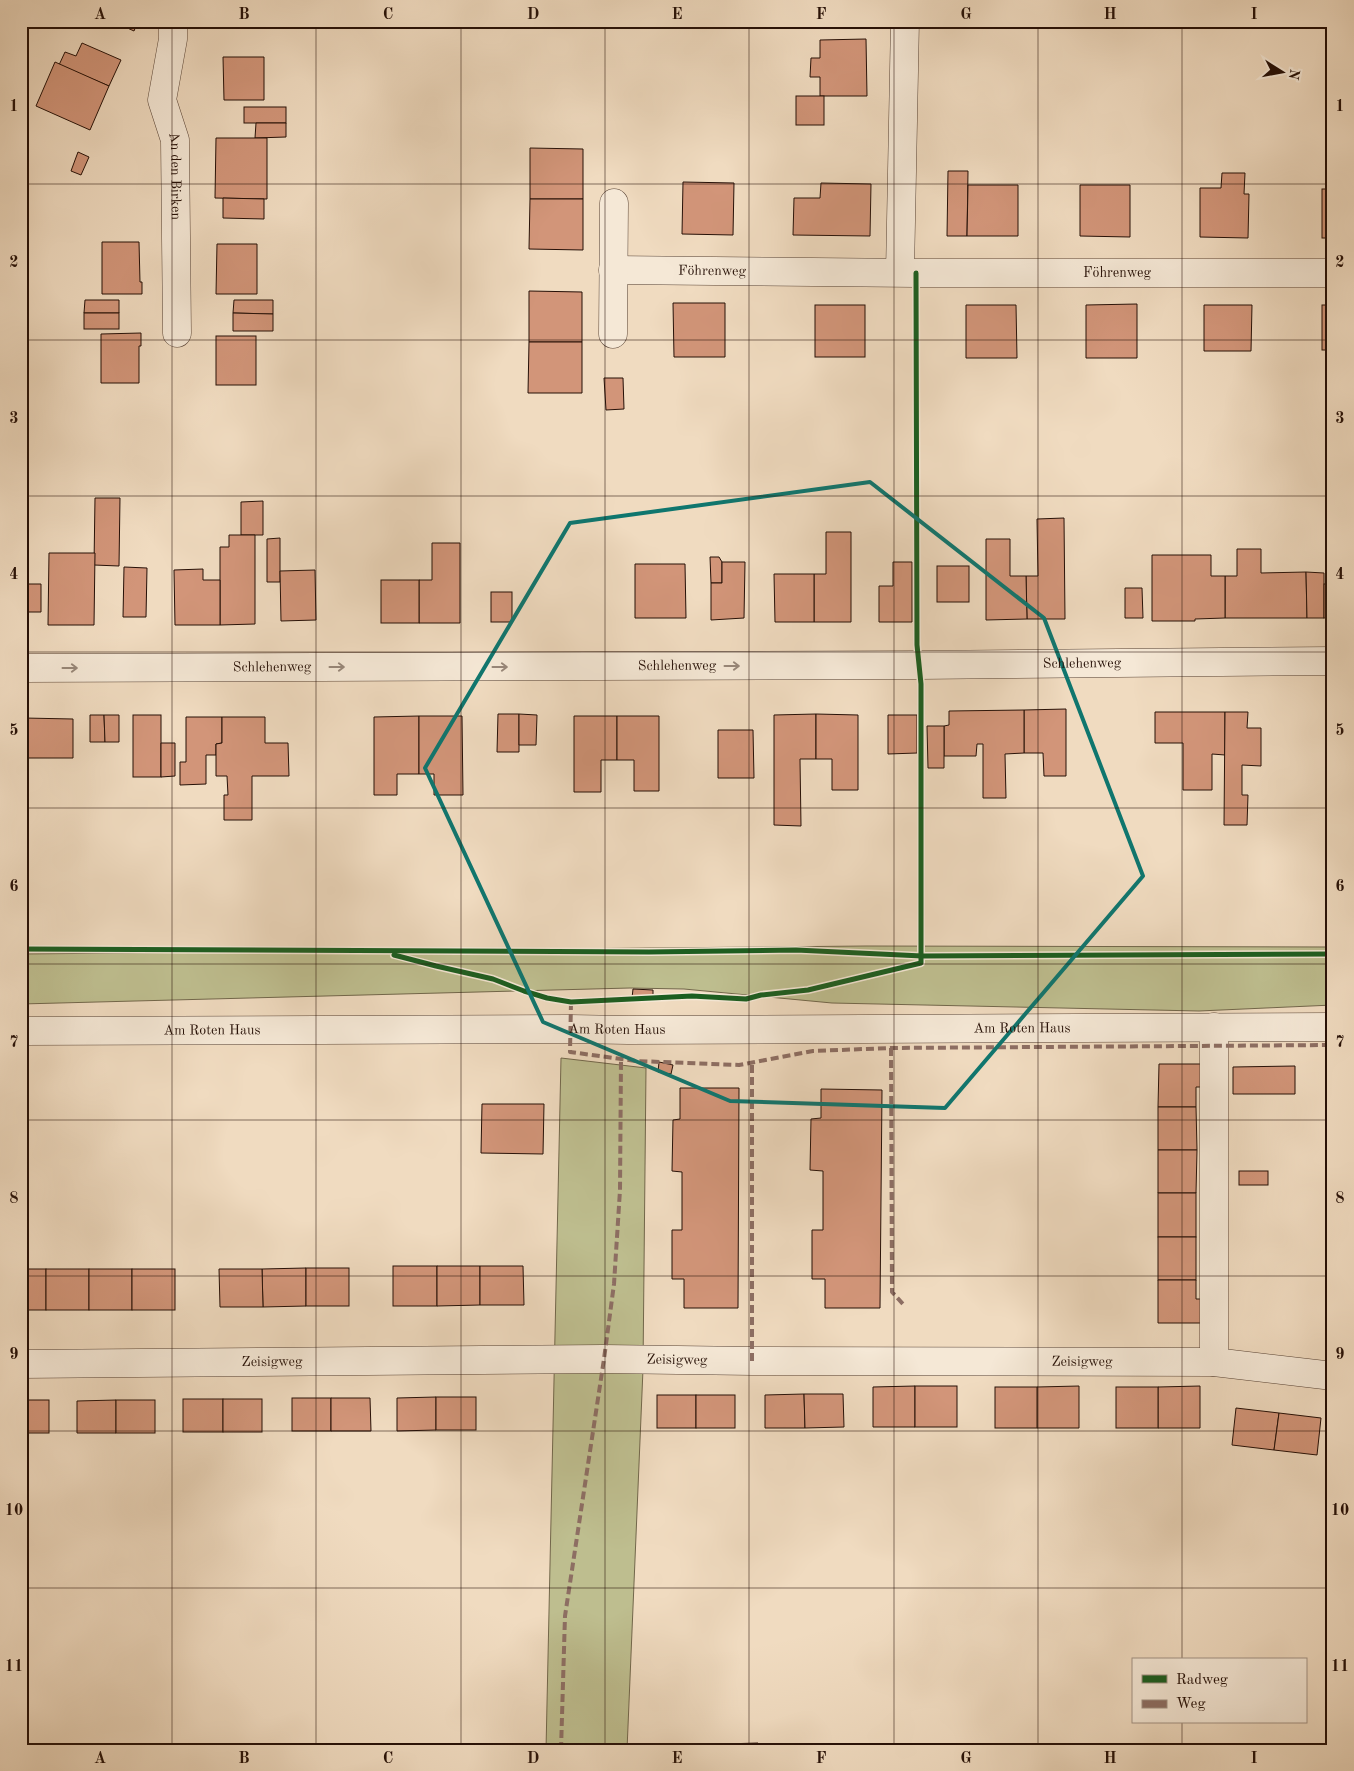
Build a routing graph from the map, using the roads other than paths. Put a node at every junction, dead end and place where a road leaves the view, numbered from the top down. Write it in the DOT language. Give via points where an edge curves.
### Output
graph roads {
  1 [pos="173,21"];
  2 [pos="905,21"];
  3 [pos="614,203"];
  4 [pos="614,270"];
  5 [pos="900,272"];
  6 [pos="1333,273"];
  7 [pos="177,333"];
  8 [pos="613,334"];
  9 [pos="1333,661"];
  10 [pos="21,668"];
  11 [pos="1214,1027"];
  12 [pos="1333,1027"];
  13 [pos="21,1031"];
  14 [pos="1214,1362"];
  15 [pos="21,1364"];
  16 [pos="1333,1376"];
  1 -- 7 [label="street, An den Birken" via="162,100 175,140"];
  2 -- 5 [label="street"];
  3 -- 4 [label="street"];
  4 -- 5 [label="street, Föhrenweg"];
  4 -- 8 [label="street"];
  5 -- 6 [label="street, Föhrenweg"];
  10 -- 9 [label="street, Schlehenweg, one-way"];
  11 -- 12 [label="street, Am Roten Haus"];
  11 -- 13 [label="street, Am Roten Haus"];
  11 -- 14 [label="street"];
  14 -- 15 [label="street, Zeisigweg" via="604,1359"];
  14 -- 16 [label="street, Zeisigweg"];
}
